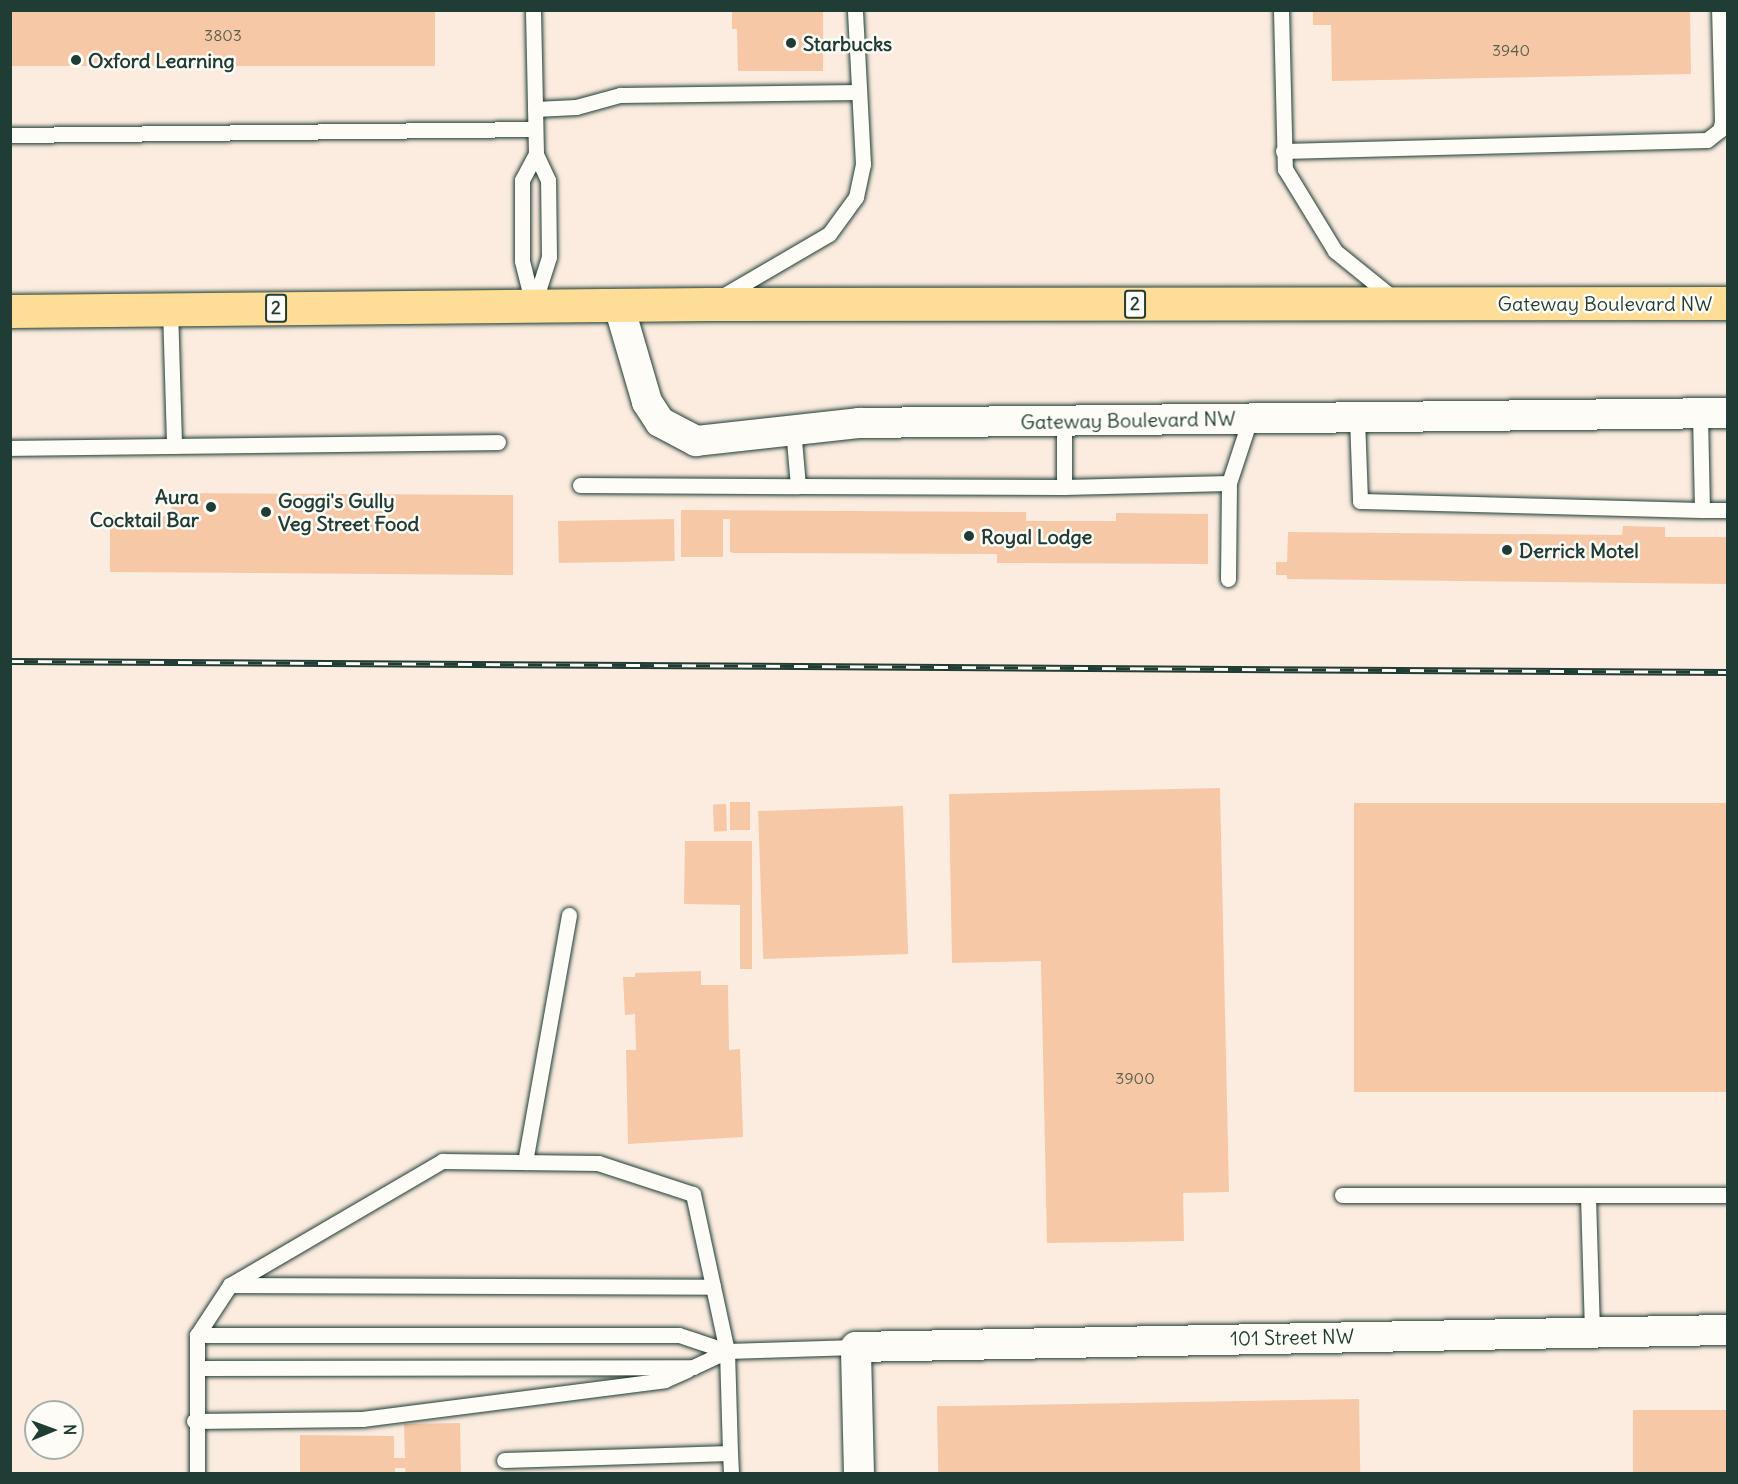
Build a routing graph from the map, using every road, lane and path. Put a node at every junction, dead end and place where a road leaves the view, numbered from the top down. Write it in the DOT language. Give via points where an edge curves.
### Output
graph roads {
  1 [pos="533,10"];
  2 [pos="855,10"];
  3 [pos="1281,10"];
  4 [pos="1719,10"];
  5 [pos="858,92"];
  6 [pos="535,109"];
  7 [pos="536,129"];
  8 [pos="10,135"];
  9 [pos="1283,151"];
  10 [pos="536,154"];
  11 [pos="1400,303"];
  12 [pos="1728,303"];
  13 [pos="709,304"];
  14 [pos="619,306"];
  15 [pos="538,307"];
  16 [pos="170,308"];
  17 [pos="10,311"];
  18 [pos="1714,413"];
  19 [pos="1357,418"];
  20 [pos="1250,419"];
  21 [pos="1064,421"];
  22 [pos="793,428"];
  23 [pos="498,442"];
  24 [pos="174,446"];
  25 [pos="10,448"];
  26 [pos="1229,483"];
  27 [pos="580,485"];
  28 [pos="798,486"];
  29 [pos="1064,487"];
  30 [pos="1702,510"];
  31 [pos="1728,510"];
  32 [pos="1228,579"];
  33 [pos="569,915"];
  34 [pos="525,1162"];
  35 [pos="1342,1195"];
  36 [pos="1588,1195"];
  37 [pos="1728,1195"];
  38 [pos="230,1285"];
  39 [pos="713,1287"];
  40 [pos="1728,1330"];
  41 [pos="1592,1331"];
  42 [pos="197,1335"];
  43 [pos="856,1347"];
  44 [pos="727,1351"];
  45 [pos="693,1367"];
  46 [pos="198,1368"];
  47 [pos="194,1421"];
  48 [pos="730,1453"];
  49 [pos="504,1460"];
  50 [pos="197,1473"];
  51 [pos="731,1473"];
  52 [pos="859,1473"];
  1 -- 6 [label="lane"];
  2 -- 5 [label="lane"];
  3 -- 9 [label="lane"];
  4 -- 9 [label="lane" via="1722,121 1720,130 1707,140"];
  5 -- 6 [label="lane" via="621,95 576,107"];
  5 -- 13 [label="lane" via="863,164 856,197 846,217 811,247"];
  6 -- 7 [label="lane"];
  7 -- 8 [label="lane"];
  7 -- 10 [label="lane"];
  9 -- 11 [label="lane" via="1285,169 1335,251"];
  10 -- 15 [label="lane" via="548,180 549,257"];
  10 -- 15 [label="lane" via="522,180 522,261"];
  11 -- 12 [label="highway, Gateway Boulevard NW / 2"];
  11 -- 13 [label="highway, Gateway Boulevard NW / 2"];
  13 -- 14 [label="highway, Gateway Boulevard NW / 2"];
  14 -- 15 [label="highway, Gateway Boulevard NW / 2"];
  14 -- 22 [label="street, Gateway Boulevard NW" via="637,374 660,422 696,441"];
  15 -- 16 [label="highway, 2"];
  16 -- 17 [label="highway, 2"];
  16 -- 24 [label="lane"];
  18 -- 19 [label="street, Gateway Boulevard NW"];
  18 -- 30 [label="lane"];
  19 -- 20 [label="street, Gateway Boulevard NW"];
  19 -- 30 [label="lane" via="1360,501"];
  20 -- 21 [label="street, Gateway Boulevard NW"];
  20 -- 26 [label="lane"];
  21 -- 22 [label="street, Gateway Boulevard NW" via="859,423"];
  21 -- 29 [label="lane"];
  22 -- 28 [label="lane"];
  23 -- 24 [label="lane"];
  24 -- 25 [label="lane"];
  26 -- 29 [label="lane"];
  26 -- 32 [label="lane"];
  27 -- 28 [label="lane"];
  28 -- 29 [label="lane"];
  30 -- 31 [label="lane"];
  33 -- 34 [label="lane"];
  34 -- 38 [label="lane" via="442,1161"];
  34 -- 39 [label="lane" via="598,1163 693,1194"];
  35 -- 36 [label="lane"];
  36 -- 37 [label="lane"];
  36 -- 41 [label="lane"];
  38 -- 39 [label="lane"];
  38 -- 42 [label="lane"];
  39 -- 44 [label="lane"];
  40 -- 41 [label="street, 101 Street NW"];
  41 -- 43 [label="street, 101 Street NW"];
  42 -- 44 [label="lane" via="679,1335"];
  42 -- 46 [label="lane"];
  43 -- 44 [label="lane"];
  43 -- 52 [label="street"];
  44 -- 45 [label="lane"];
  44 -- 48 [label="lane"];
  45 -- 46 [label="lane"];
  45 -- 47 [label="lane" via="665,1380 362,1419"];
  46 -- 47 [label="lane"];
  47 -- 50 [label="lane"];
  48 -- 49 [label="lane"];
  48 -- 51 [label="lane"];
}
